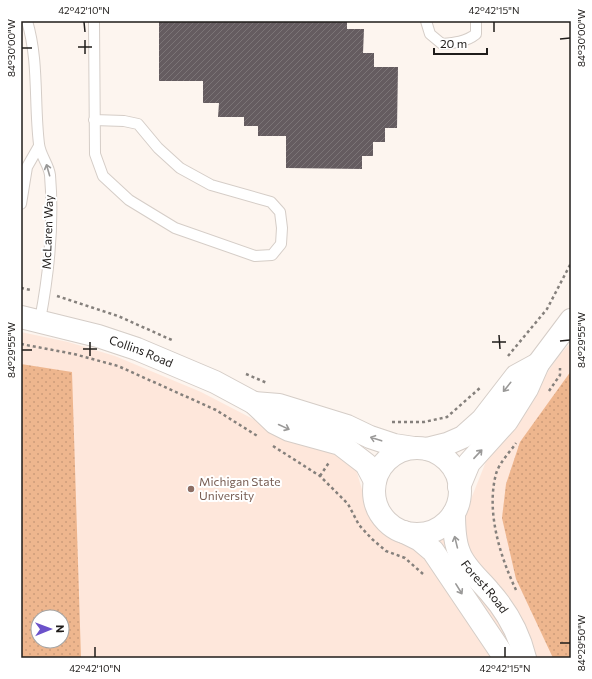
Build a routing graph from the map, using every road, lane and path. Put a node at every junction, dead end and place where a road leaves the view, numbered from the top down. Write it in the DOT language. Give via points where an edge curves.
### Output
graph roads {
  1 [pos="27,21"];
  2 [pos="94,21"];
  3 [pos="426,21"];
  4 [pos="476,21"];
  5 [pos="94,120"];
  6 [pos="39,146"];
  7 [pos="21,204"];
  8 [pos="571,262"];
  9 [pos="21,288"];
  10 [pos="45,292"];
  11 [pos="31,319"];
  12 [pos="571,320"];
  13 [pos="176,342"];
  14 [pos="21,344"];
  15 [pos="508,357"];
  16 [pos="538,364"];
  17 [pos="560,367"];
  18 [pos="241,372"];
  19 [pos="270,384"];
  20 [pos="482,386"];
  21 [pos="547,394"];
  22 [pos="254,403"];
  23 [pos="388,421"];
  24 [pos="262,438"];
  25 [pos="518,440"];
  26 [pos="268,443"];
  27 [pos="420,449"];
  28 [pos="325,468"];
  29 [pos="320,476"];
  30 [pos="375,481"];
  31 [pos="459,487"];
  32 [pos="454,513"];
  33 [pos="404,532"];
  34 [pos="425,576"];
  35 [pos="518,596"];
  36 [pos="506,658"];
  37 [pos="525,658"];
  1 -- 6 [label="lane, McLaren Way" via="33,42"];
  2 -- 5 [label="lane"];
  3 -- 4 [label="lane" via="430,34 442,44 452,44 476,34"];
  5 -- 5 [label="lane" via="95,154 103,176 129,200 175,228 255,256 272,255 281,244 280,212 271,202 210,185 180,168 158,148 138,124"];
  6 -- 7 [label="lane" via="27,167"];
  10 -- 6 [label="lane, McLaren Way, one-way" via="50,232 50,174"];
  8 -- 15 [label="path" via="547,309"];
  9 -- 10 [label="path"];
  10 -- 11 [label="lane, McLaren Way"];
  10 -- 13 [label="path" via="118,316"];
  11 -- 22 [label="street, Collins Road" via="137,349 215,382"];
  12 -- 16 [label="street"];
  14 -- 24 [label="path" via="118,366 216,410"];
  16 -- 27 [label="street, one-way" via="516,376 482,420 463,437 447,444"];
  31 -- 16 [label="street, one-way" via="469,463 507,421 527,389"];
  17 -- 21 [label="path" via="560,375"];
  18 -- 19 [label="path"];
  20 -- 23 [label="path" via="447,417 424,422"];
  27 -- 22 [label="street, Collins Road, one-way" via="394,445 347,426 279,405"];
  22 -- 30 [label="street, Collins Road, one-way" via="275,423 289,430 340,444 366,464"];
  25 -- 35 [label="path" via="497,473 493,497 496,533 505,568"];
  26 -- 29 [label="path"];
  27 -- 30 [label="street" via="400,451 389,458 380,468"];
  27 -- 31 [label="street" via="439,454 449,463 456,474"];
  28 -- 29 [label="path"];
  29 -- 34 [label="path" via="348,504 359,525 372,539 386,550 405,558"];
  30 -- 33 [label="street" via="374,494 379,512 392,526"];
  31 -- 32 [label="street"];
  32 -- 33 [label="street" via="444,524 432,531 418,534"];
  37 -- 32 [label="street, Forest Road, one-way" via="521,642 503,609 459,553 454,534"];
  33 -- 36 [label="street, Forest Road, one-way" via="420,540 433,551"];
}
